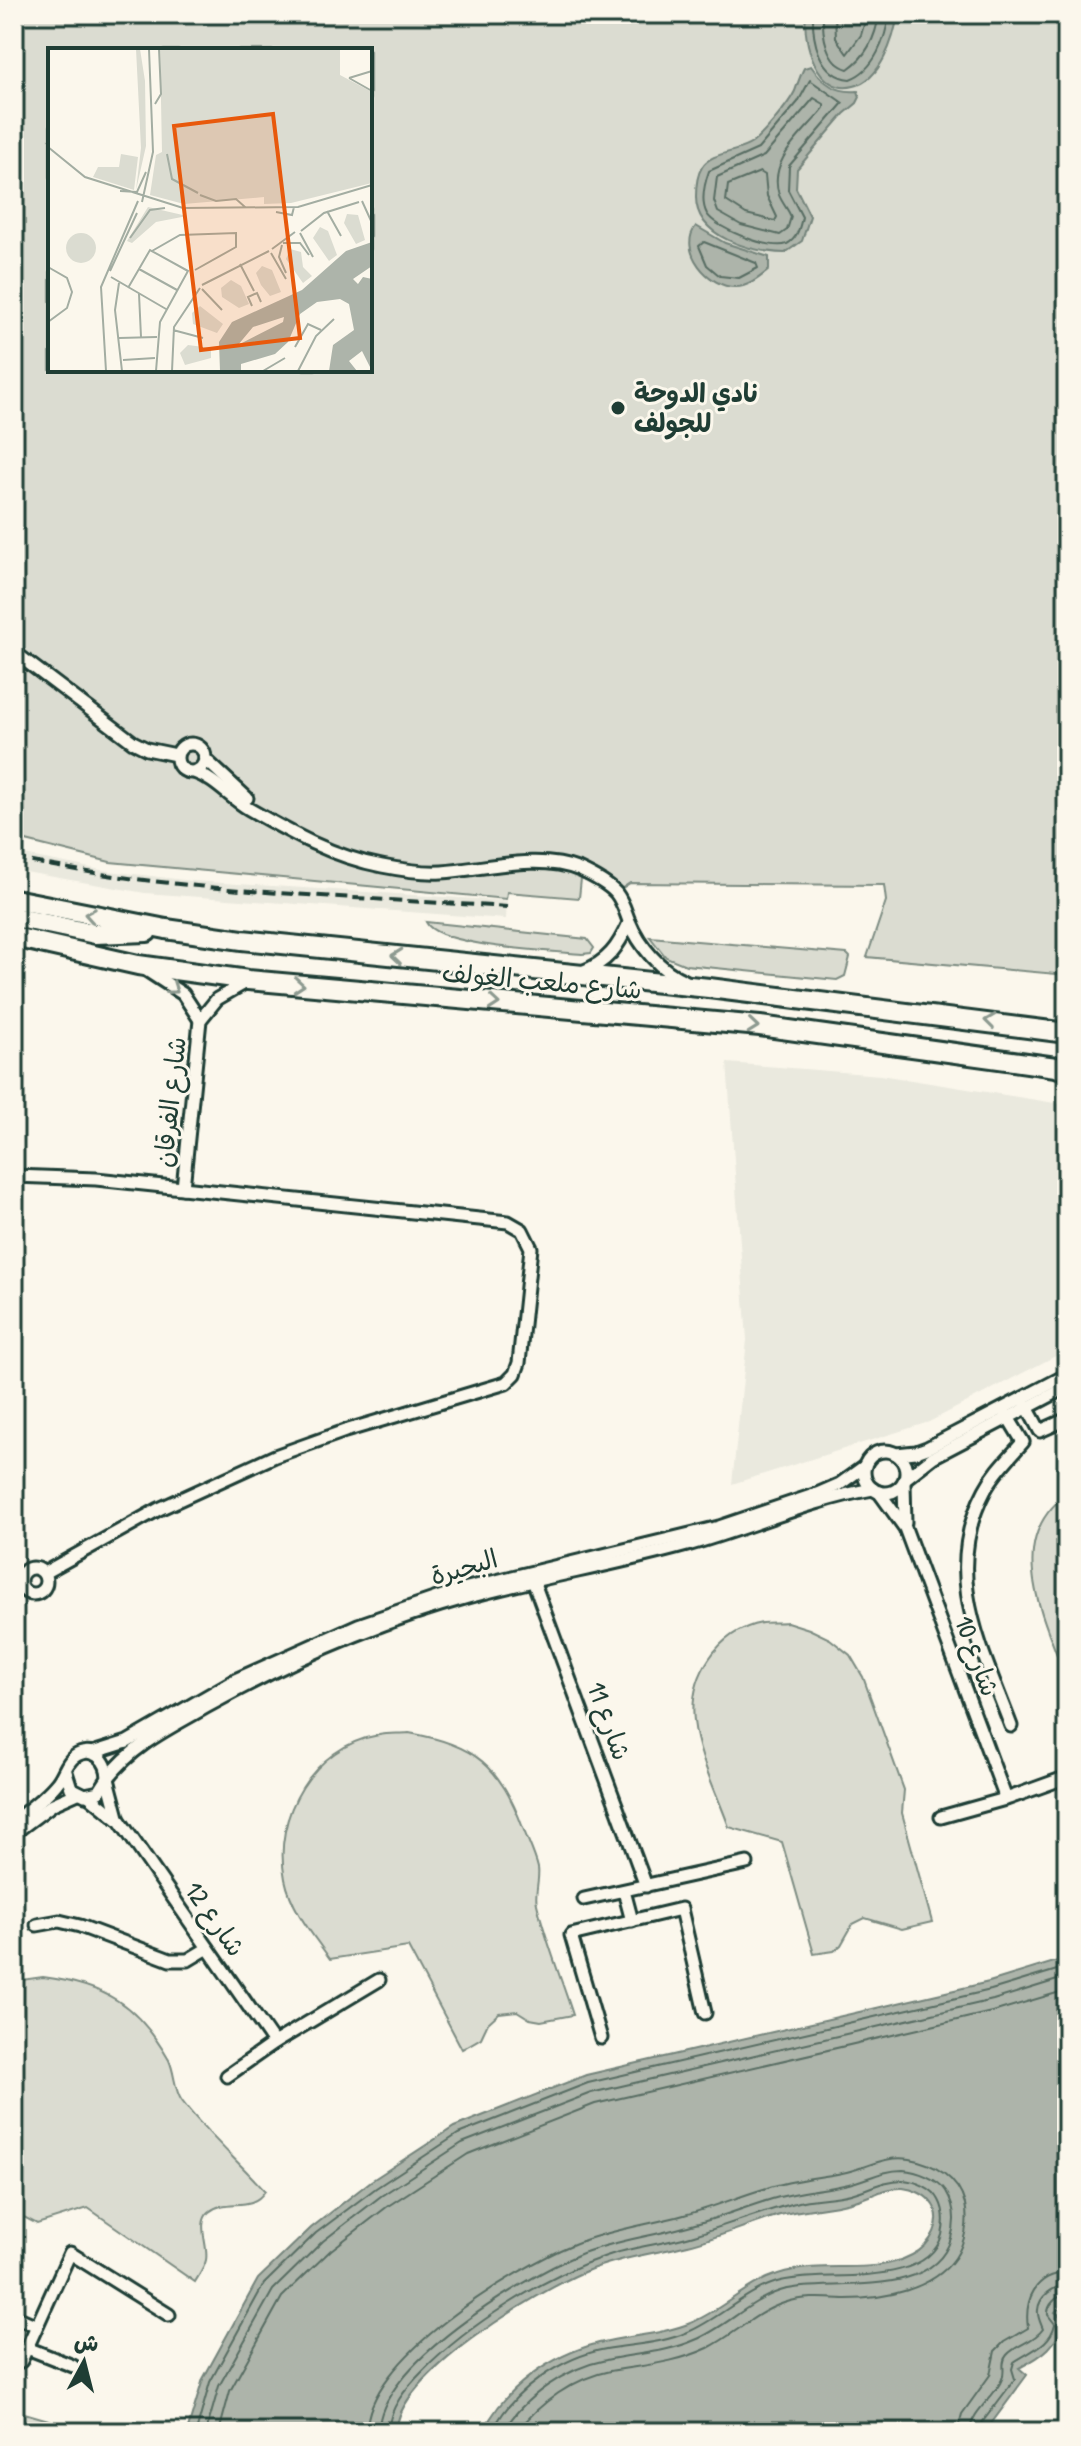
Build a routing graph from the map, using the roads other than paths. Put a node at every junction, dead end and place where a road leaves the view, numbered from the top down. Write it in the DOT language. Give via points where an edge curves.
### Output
graph roads {
  1 [pos="14,652"];
  2 [pos="176,755"];
  3 [pos="205,759"];
  4 [pos="194,772"];
  5 [pos="260,813"];
  6 [pos="14,899"];
  7 [pos="14,917"];
  8 [pos="629,923"];
  9 [pos="166,929"];
  10 [pos="14,937"];
  11 [pos="138,965"];
  12 [pos="573,975"];
  13 [pos="248,980"];
  14 [pos="709,988"];
  15 [pos="200,1020"];
  16 [pos="1067,1033"];
  17 [pos="1067,1071"];
  18 [pos="14,1176"];
  19 [pos="183,1188"];
  20 [pos="1067,1375"];
  21 [pos="1067,1387"];
  22 [pos="1025,1404"];
  23 [pos="1006,1414"];
  24 [pos="1067,1419"];
  25 [pos="1040,1431"];
  26 [pos="1023,1442"];
  27 [pos="896,1454"];
  28 [pos="865,1466"];
  29 [pos="905,1480"];
  30 [pos="876,1491"];
  31 [pos="905,1528"];
  32 [pos="44,1573"];
  33 [pos="532,1576"];
  34 [pos="206,1701"];
  35 [pos="1011,1726"];
  36 [pos="92,1753"];
  37 [pos="66,1772"];
  38 [pos="1067,1777"];
  39 [pos="108,1778"];
  40 [pos="83,1794"];
  41 [pos="1006,1799"];
  42 [pos="941,1817"];
  43 [pos="14,1821"];
  44 [pos="120,1821"];
  45 [pos="14,1833"];
  46 [pos="747,1863"];
  47 [pos="646,1886"];
  48 [pos="624,1891"];
  49 [pos="584,1899"];
  50 [pos="632,1921"];
  51 [pos="37,1925"];
  52 [pos="208,1948"];
  53 [pos="379,1980"];
  54 [pos="705,2013"];
  55 [pos="601,2038"];
  56 [pos="274,2043"];
  57 [pos="227,2076"];
  58 [pos="169,2315"];
  59 [pos="14,2316"];
  60 [pos="35,2325"];
  61 [pos="27,2348"];
  62 [pos="21,2361"];
  63 [pos="73,2366"];
  1 -- 2 [label="street" via="133,742"];
  2 -- 3 [label="street" via="191,743 202,749"];
  2 -- 4 [label="street" via="181,768"];
  3 -- 4 [label="street"];
  3 -- 5 [label="street"];
  4 -- 5 [label="street"];
  5 -- 8 [label="street" via="321,847 380,866 438,872 563,865 592,876 615,893"];
  9 -- 6 [label="main road, شارع ملعب الغولف, one-way"];
  7 -- 9 [label="main road" via="95,934"];
  8 -- 12 [label="street" via="609,956"];
  8 -- 14 [label="street" via="666,970"];
  12 -- 9 [label="main road, شارع ملعب الغولف, one-way"];
  10 -- 11 [label="main road, شارع ملعب الغولف"];
  11 -- 13 [label="main road, شارع ملعب الغولف"];
  11 -- 15 [label="street, شارع الفرقان, one-way" via="183,994"];
  12 -- 14 [label="main road, شارع ملعب الغولف"];
  13 -- 15 [label="street, شارع الفرقان" via="217,999"];
  13 -- 17 [label="main road, شارع ملعب الغولف, one-way" via="760,1026"];
  16 -- 14 [label="main road, شارع ملعب الغولف, one-way"];
  15 -- 19 [label="street, شارع الفرقان"];
  18 -- 19 [label="street"];
  19 -- 32 [label="street" via="519,1227 531,1248 517,1368 512,1379 499,1386 345,1431 235,1474"];
  20 -- 22 [label="street"];
  21 -- 22 [label="street"];
  22 -- 23 [label="street"];
  22 -- 25 [label="street"];
  23 -- 26 [label="street"];
  23 -- 27 [label="street" via="927,1448"];
  23 -- 29 [label="street"];
  24 -- 25 [label="street"];
  25 -- 26 [label="street"];
  26 -- 35 [label="street" via="984,1491 965,1549 969,1609"];
  27 -- 28 [label="street" via="879,1452"];
  27 -- 29 [label="street" via="905,1464"];
  28 -- 30 [label="street" via="865,1479"];
  28 -- 33 [label="street, البحيرة" via="817,1494 719,1527"];
  29 -- 30 [label="street" via="892,1492"];
  29 -- 31 [label="street, شارع 10"];
  30 -- 31 [label="street, شارع 10"];
  30 -- 33 [label="street, البحيرة" via="835,1497 709,1539"];
  31 -- 41 [label="street, شارع 10"];
  33 -- 34 [label="street, البحيرة" via="301,1648"];
  33 -- 47 [label="street, شارع 11"];
  34 -- 36 [label="street, البحيرة" via="127,1742"];
  34 -- 39 [label="street, البحيرة" via="135,1749"];
  36 -- 37 [label="street" via="74,1757"];
  36 -- 39 [label="street" via="105,1762"];
  37 -- 40 [label="street" via="69,1785"];
  37 -- 43 [label="street"];
  38 -- 41 [label="street"];
  39 -- 40 [label="street" via="102,1789"];
  39 -- 44 [label="street, شارع 12"];
  40 -- 44 [label="street, شارع 12"];
  40 -- 45 [label="street" via="53,1804"];
  41 -- 42 [label="street"];
  44 -- 52 [label="street, شارع 12"];
  46 -- 47 [label="street"];
  47 -- 48 [label="street"];
  48 -- 49 [label="street"];
  48 -- 50 [label="street"];
  50 -- 54 [label="street" via="681,1909"];
  50 -- 55 [label="street" via="571,1935"];
  51 -- 52 [label="street" via="59,1921 80,1926 170,1960 188,1960"];
  52 -- 56 [label="street, شارع 12"];
  53 -- 56 [label="street"];
  56 -- 57 [label="street"];
  58 -- 60 [label="street" via="70,2253"];
  59 -- 60 [label="street"];
  60 -- 61 [label="street"];
  61 -- 62 [label="street"];
  61 -- 63 [label="street"];
}
